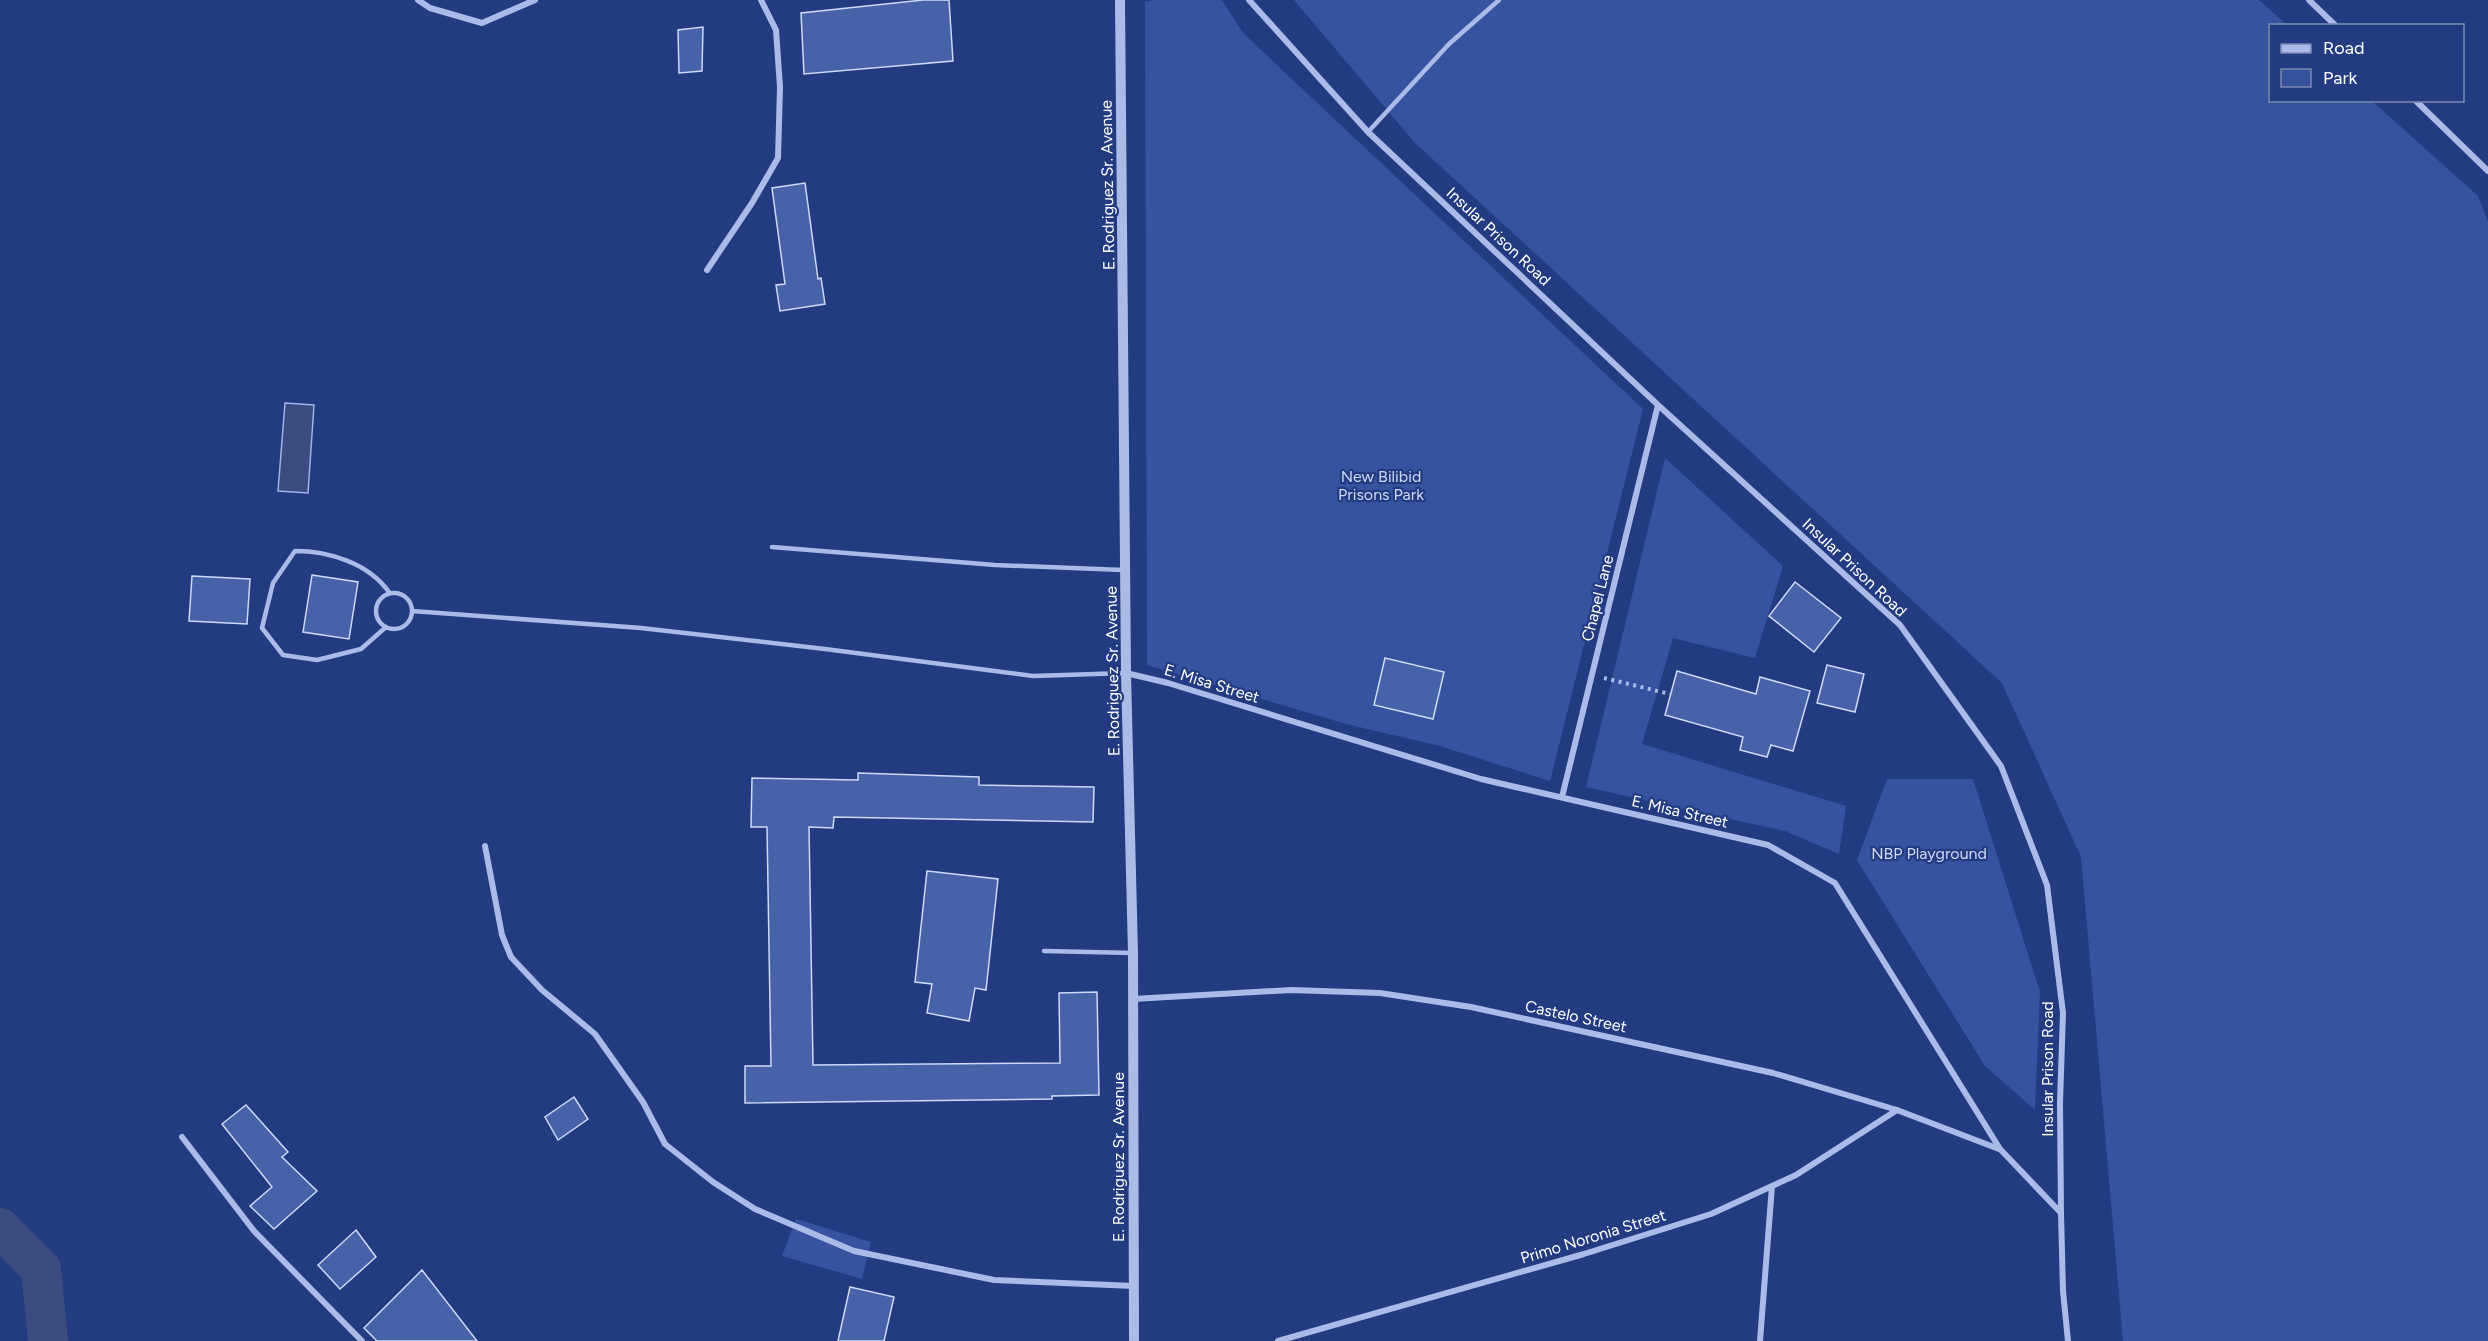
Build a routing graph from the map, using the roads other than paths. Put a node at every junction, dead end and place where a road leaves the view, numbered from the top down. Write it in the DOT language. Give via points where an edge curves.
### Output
graph roads {
  1 [pos="418,0"];
  2 [pos="519,0"];
  3 [pos="535,0"];
  4 [pos="761,0"];
  5 [pos="1120,0"];
  6 [pos="1249,0"];
  7 [pos="1499,0"];
  8 [pos="2309,0"];
  9 [pos="517,8"];
  10 [pos="2334,24"];
  11 [pos="2417,102"];
  12 [pos="1368,132"];
  13 [pos="2488,171"];
  14 [pos="707,270"];
  15 [pos="1658,405"];
  16 [pos="772,547"];
  17 [pos="1126,570"];
  18 [pos="389,592"];
  19 [pos="412,611"];
  20 [pos="386,627"];
  21 [pos="1126,673"];
  22 [pos="1562,797"];
  23 [pos="485,846"];
  24 [pos="1044,951"];
  25 [pos="1133,953"];
  26 [pos="1133,999"];
  27 [pos="1897,1110"];
  28 [pos="182,1137"];
  29 [pos="2000,1149"];
  30 [pos="1772,1186"];
  31 [pos="2061,1213"];
  32 [pos="1134,1286"];
  33 [pos="362,1341"];
  34 [pos="1134,1341"];
  35 [pos="1278,1341"];
  36 [pos="1760,1341"];
  37 [pos="2068,1341"];
  1 -- 9 [label="street" via="430,8 482,23"];
  2 -- 9 [label="street"];
  3 -- 9 [label="street"];
  4 -- 14 [label="street" via="776,30 780,87 778,158"];
  5 -- 17 [label="street, E. Rodriguez Sr. Avenue"];
  6 -- 12 [label="street, Insular Prison Road"];
  7 -- 12 [label="lane" via="1449,44"];
  8 -- 10 [label="street"];
  11 -- 13 [label="street"];
  12 -- 15 [label="street, Insular Prison Road"];
  15 -- 22 [label="street, Chapel Lane"];
  15 -- 31 [label="street, Insular Prison Road" via="1900,625 2001,766 2047,885 2063,1013"];
  16 -- 17 [label="lane" via="995,565"];
  17 -- 21 [label="street, E. Rodriguez Sr. Avenue"];
  18 -- 19 [label="lane" via="405,596"];
  18 -- 20 [label="lane" via="377,602 376,616"];
  18 -- 20 [label="lane" via="356,564 315,551 295,551 273,583 262,628 283,655 317,660 361,649"];
  19 -- 20 [label="lane" via="408,622 398,629"];
  19 -- 21 [label="lane" via="641,628 1033,676"];
  21 -- 22 [label="street, E. Misa Street" via="1481,779"];
  21 -- 25 [label="street, E. Rodriguez Sr. Avenue"];
  22 -- 29 [label="street, E. Misa Street" via="1768,845 1835,884"];
  23 -- 32 [label="street" via="502,935 511,957 542,990 595,1034 643,1102 665,1144 713,1182 754,1209 854,1251 994,1280"];
  24 -- 25 [label="lane"];
  25 -- 26 [label="street, E. Rodriguez Sr. Avenue"];
  26 -- 27 [label="street, Castelo Street" via="1291,990 1380,993 1460,1005 1773,1073"];
  26 -- 32 [label="street, E. Rodriguez Sr. Avenue"];
  27 -- 29 [label="street, Castelo Street"];
  27 -- 30 [label="street, Primo Noronia Street" via="1796,1175"];
  28 -- 33 [label="street" via="254,1231"];
  29 -- 31 [label="street, E. Misa Street"];
  30 -- 35 [label="street, Primo Noronia Street" via="1711,1214 1584,1254"];
  30 -- 36 [label="street"];
  31 -- 37 [label="street, Insular Prison Road"];
  32 -- 34 [label="street, E. Rodriguez Sr. Avenue"];
}
